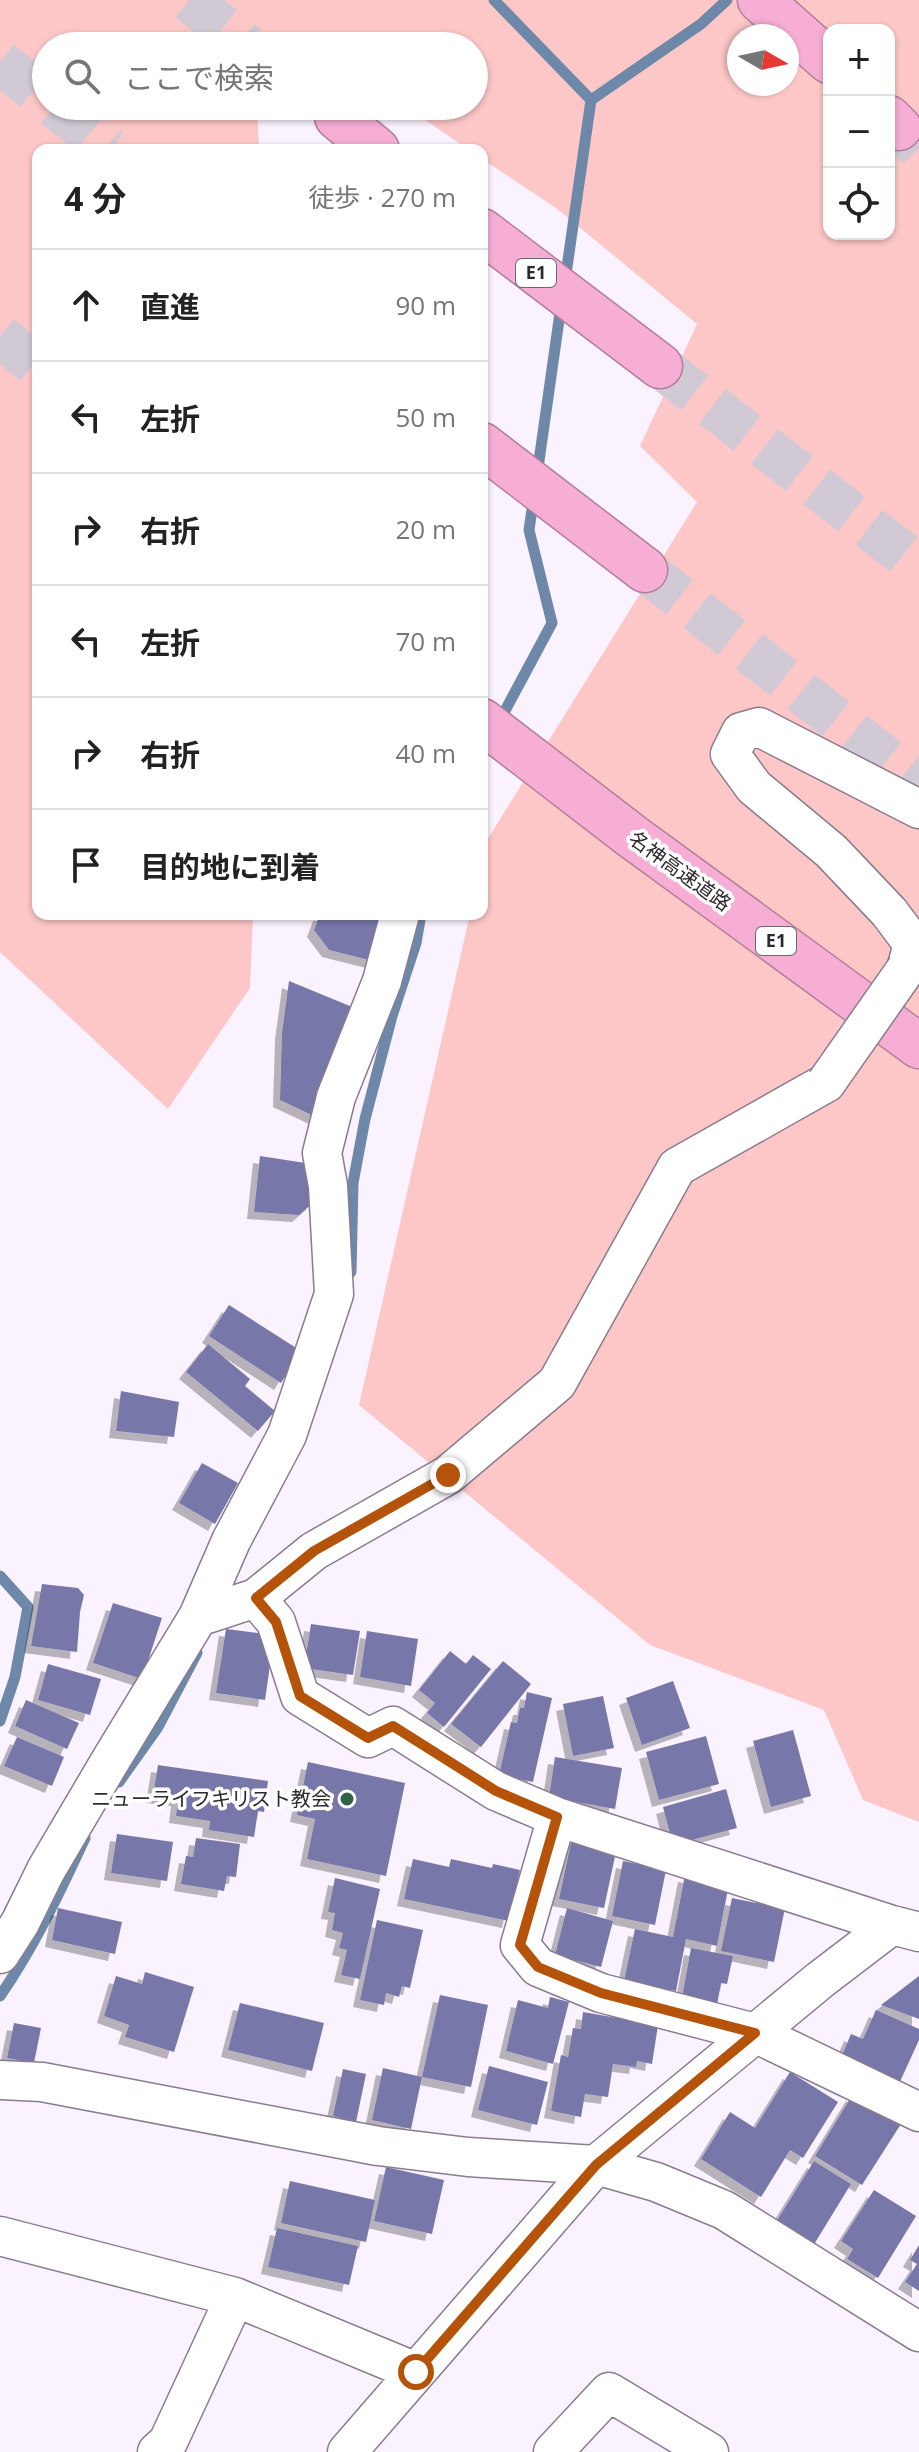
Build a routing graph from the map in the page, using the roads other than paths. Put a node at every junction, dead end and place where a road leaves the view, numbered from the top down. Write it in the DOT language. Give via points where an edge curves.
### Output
graph roads {
  1 [pos="760,0"];
  2 [pos="823,56"];
  3 [pos="341,120"];
  4 [pos="370,144"];
  5 [pos="488,236"];
  6 [pos="660,366"];
  7 [pos="488,450"];
  8 [pos="632,560"];
  9 [pos="488,726"];
  10 [pos="919,809"];
  11 [pos="398,920"];
  12 [pos="919,1046"];
  13 [pos="222,1609"];
  14 [pos="557,1817"];
  15 [pos="905,1928"];
  16 [pos="0,1954"];
  17 [pos="755,2033"];
  18 [pos="0,2080"];
  19 [pos="919,2112"];
  20 [pos="596,2165"];
  21 [pos="0,2236"];
  22 [pos="235,2297"];
  23 [pos="919,2332"];
  24 [pos="416,2372"];
  25 [pos="157,2452"];
  26 [pos="347,2452"];
  27 [pos="553,2452"];
  28 [pos="709,2452"];
  1 -- 2 [label="highway"];
  3 -- 4 [label="highway"];
  5 -- 6 [label="highway, E1"];
  7 -- 8 [label="highway"];
  9 -- 12 [label="highway, 名神高速道路 / E1"];
  10 -- 13 [label="street, bridge" via="759,727 741,732 730,754 754,787 831,851 889,912 913,944 906,969 826,1083 677,1167 557,1383 448,1475"];
  11 -- 13 [label="street" via="382,981 336,1097 322,1153 334,1294 287,1435 231,1541"];
  13 -- 14 [label="street" via="276,1622 300,1696 368,1738 393,1726 496,1791"];
  13 -- 16 [label="street" via="109,1763"];
  14 -- 15 [label="street"];
  14 -- 17 [label="street" via="520,1945 538,1967 601,1993"];
  15 -- 17 [label="street"];
  17 -- 19 [label="street"];
  17 -- 20 [label="street"];
  18 -- 20 [label="street" via="42,2082 378,2146"];
  20 -- 23 [label="street" via="724,2210"];
  20 -- 24 [label="street"];
  21 -- 22 [label="street"];
  22 -- 24 [label="street"];
  22 -- 25 [label="street" via="168,2442"];
  24 -- 26 [label="street"];
  27 -- 28 [label="street" via="609,2392"];
}
